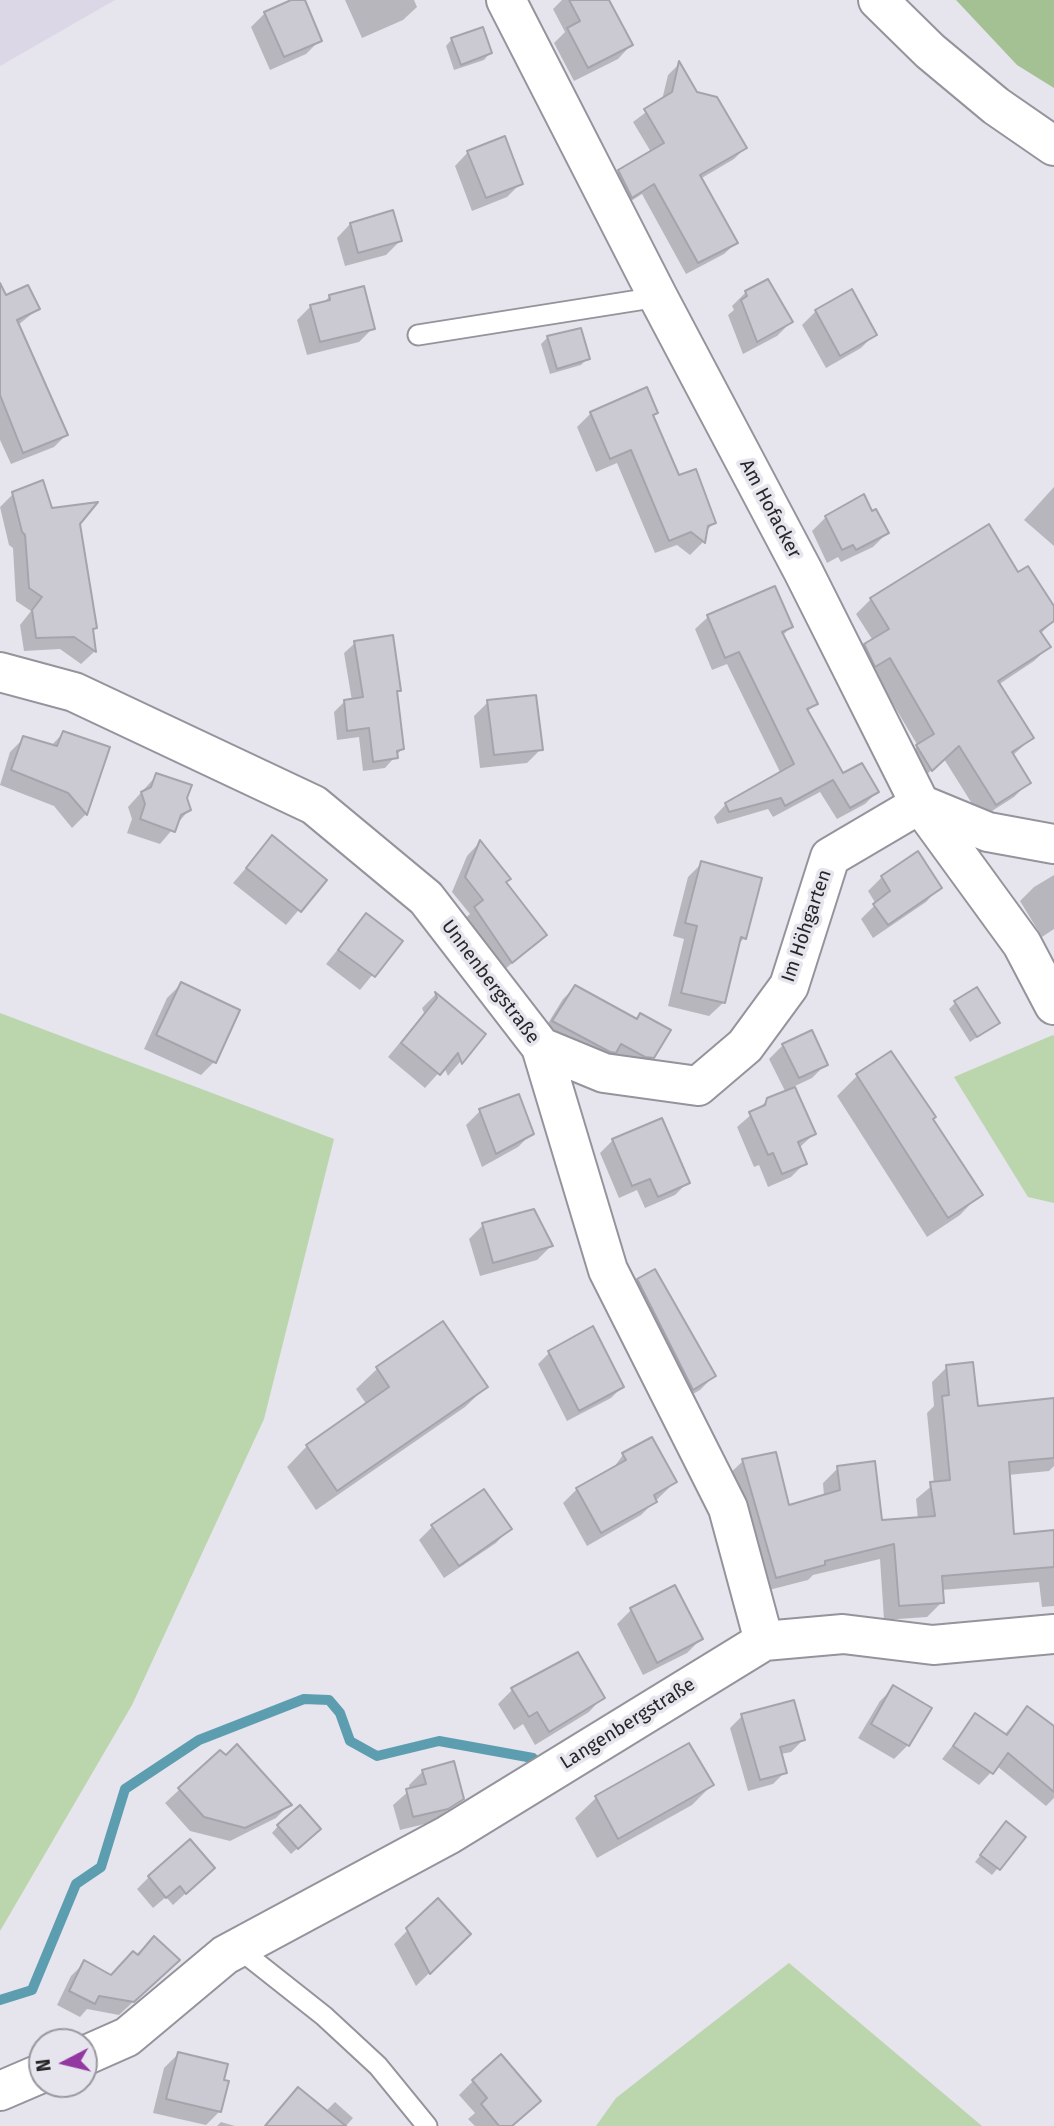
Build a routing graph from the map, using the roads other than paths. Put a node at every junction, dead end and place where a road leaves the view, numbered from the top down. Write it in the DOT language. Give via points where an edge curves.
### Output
graph roads {
  1 [pos="506,0"];
  2 [pos="878,0"];
  3 [pos="1054,146"];
  4 [pos="658,296"];
  5 [pos="418,335"];
  6 [pos="0,672"];
  7 [pos="920,804"];
  8 [pos="1054,844"];
  9 [pos="1054,1005"];
  10 [pos="541,1047"];
  11 [pos="1054,1634"];
  12 [pos="764,1641"];
  13 [pos="238,1948"];
  14 [pos="98,2050"];
  15 [pos="28,2079"];
  16 [pos="0,2091"];
  17 [pos="427,2126"];
  1 -- 4 [label="street, Am Hofacker"];
  2 -- 3 [label="street" via="996,106"];
  4 -- 5 [label="lane"];
  4 -- 7 [label="street, Am Hofacker"];
  6 -- 10 [label="street, Unnenbergstraße" via="74,692 314,805 426,898"];
  7 -- 8 [label="street" via="988,832"];
  7 -- 9 [label="street, Am Hofacker" via="1022,944"];
  7 -- 10 [label="street, Im Höhgarten" via="830,857 789,986 745,1046 698,1086 604,1073"];
  10 -- 12 [label="street, Unnenbergstraße" via="608,1270 728,1508"];
  11 -- 12 [label="street, Langenbergstraße" via="933,1645 843,1634"];
  12 -- 13 [label="street, Langenbergstraße" via="448,1835"];
  13 -- 14 [label="street, Langenbergstraße" via="127,2038"];
  13 -- 17 [label="lane" via="378,2066"];
  15 -- 16 [label="street"];
}
